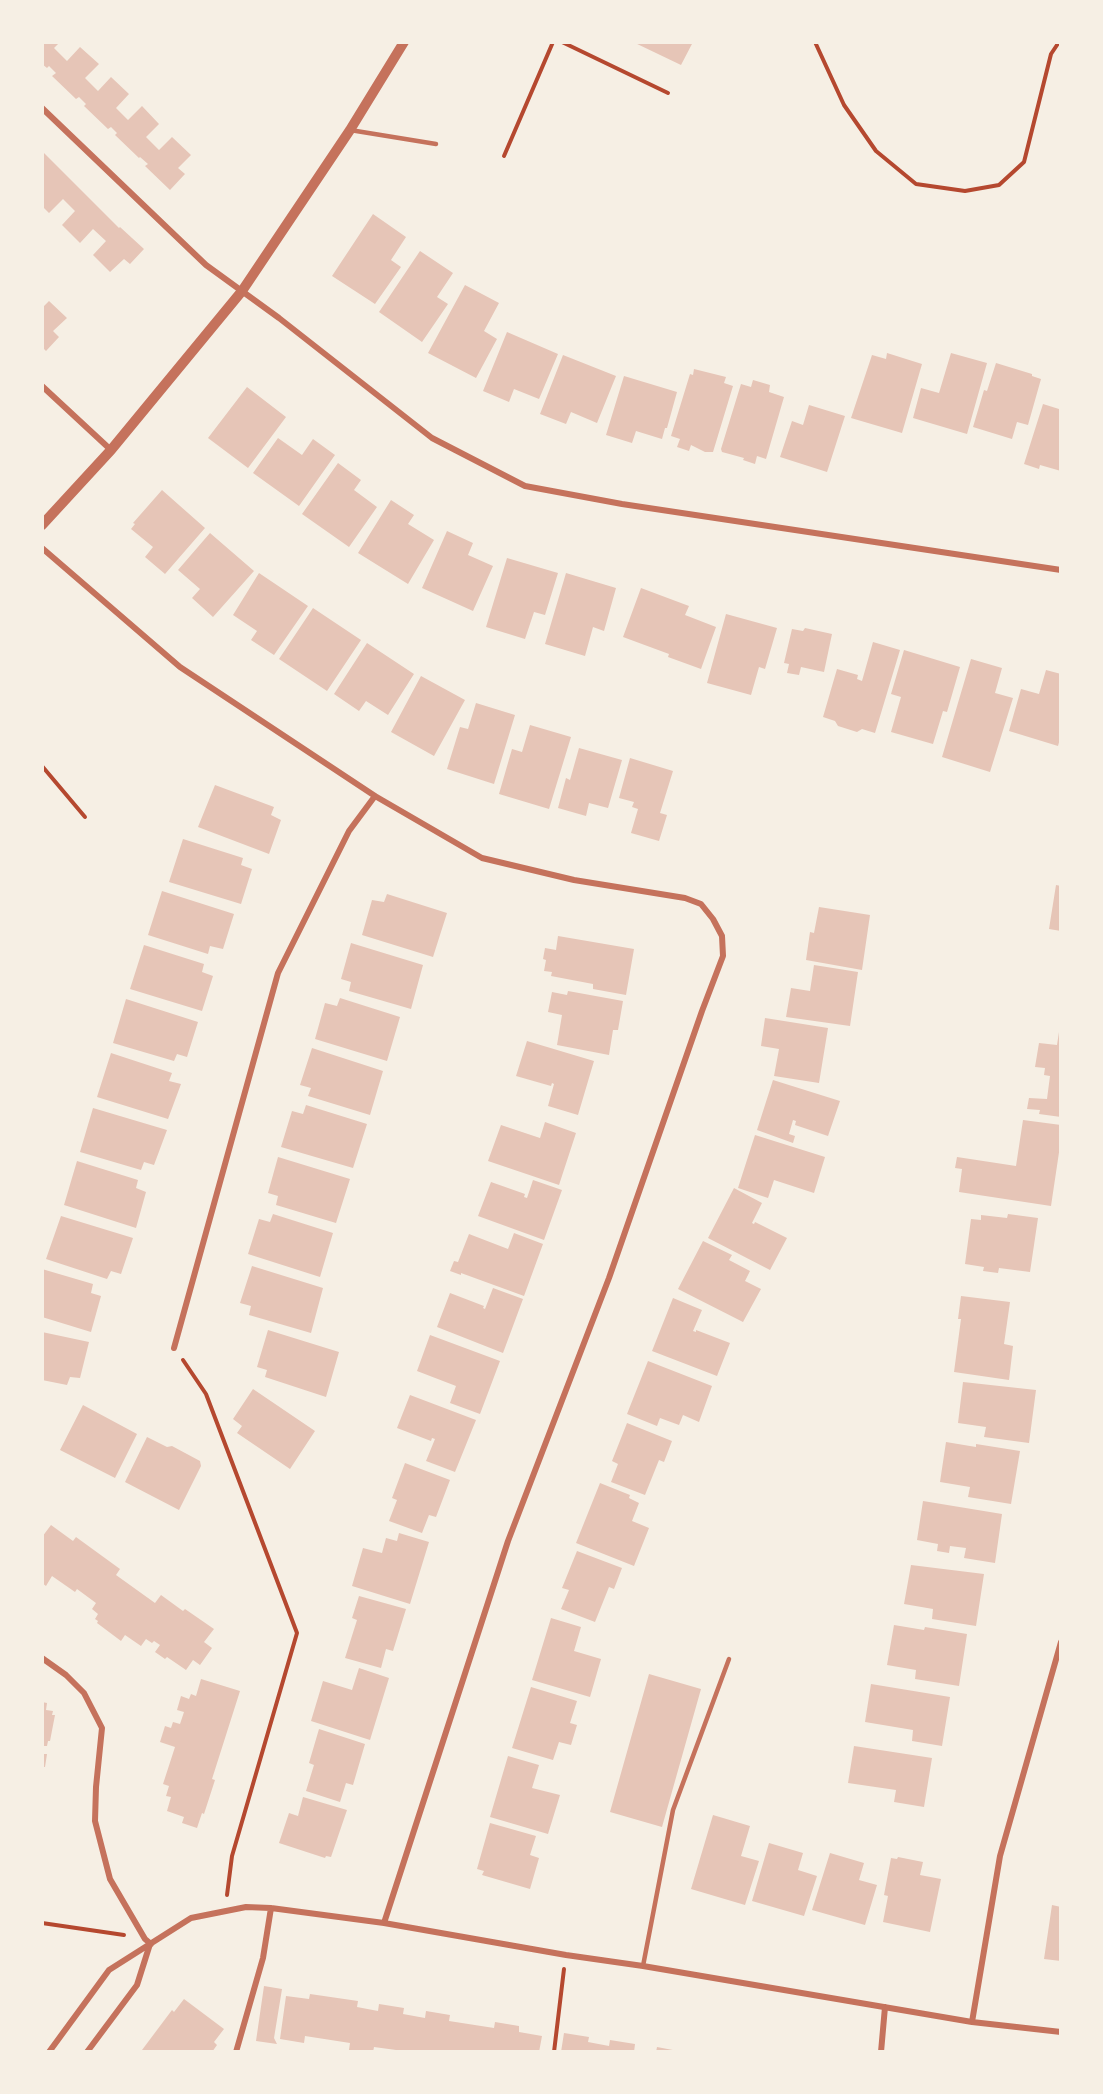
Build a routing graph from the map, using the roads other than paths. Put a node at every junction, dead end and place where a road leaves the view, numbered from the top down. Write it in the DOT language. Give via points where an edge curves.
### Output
graph roads {
  1 [pos="404,42"];
  2 [pos="42,108"];
  3 [pos="350,129"];
  4 [pos="436,144"];
  5 [pos="242,291"];
  6 [pos="42,386"];
  7 [pos="111,450"];
  8 [pos="42,525"];
  9 [pos="42,548"];
  10 [pos="1061,570"];
  11 [pos="375,796"];
  12 [pos="174,1348"];
  13 [pos="1061,1642"];
  14 [pos="42,1658"];
  15 [pos="729,1659"];
  16 [pos="271,1908"];
  17 [pos="384,1923"];
  18 [pos="148,1941"];
  19 [pos="643,1966"];
  20 [pos="885,2007"];
  21 [pos="972,2022"];
  22 [pos="1061,2032"];
  23 [pos="49,2052"];
  24 [pos="87,2052"];
  25 [pos="236,2052"];
  26 [pos="881,2052"];
  1 -- 3 [label="street"];
  2 -- 5 [label="street" via="206,265"];
  3 -- 4 [label="lane"];
  3 -- 5 [label="street"];
  5 -- 7 [label="street"];
  5 -- 10 [label="street" via="432,438 525,486"];
  6 -- 7 [label="street"];
  7 -- 8 [label="street"];
  9 -- 11 [label="street" via="180,667"];
  11 -- 12 [label="street" via="349,831 278,973"];
  11 -- 17 [label="street" via="482,858 701,904 722,936 723,957 609,1278 508,1541"];
  13 -- 21 [label="street" via="1000,1856"];
  14 -- 18 [label="street" via="84,1693 102,1728 95,1821 110,1879"];
  15 -- 19 [label="lane" via="673,1810"];
  16 -- 17 [label="street"];
  16 -- 18 [label="street" via="225,1910 192,1918"];
  16 -- 25 [label="street" via="263,1958"];
  17 -- 19 [label="street"];
  18 -- 23 [label="street" via="109,1970"];
  18 -- 24 [label="street" via="137,1985"];
  19 -- 20 [label="street"];
  20 -- 21 [label="street"];
  20 -- 26 [label="street"];
  21 -- 22 [label="street"];
}
